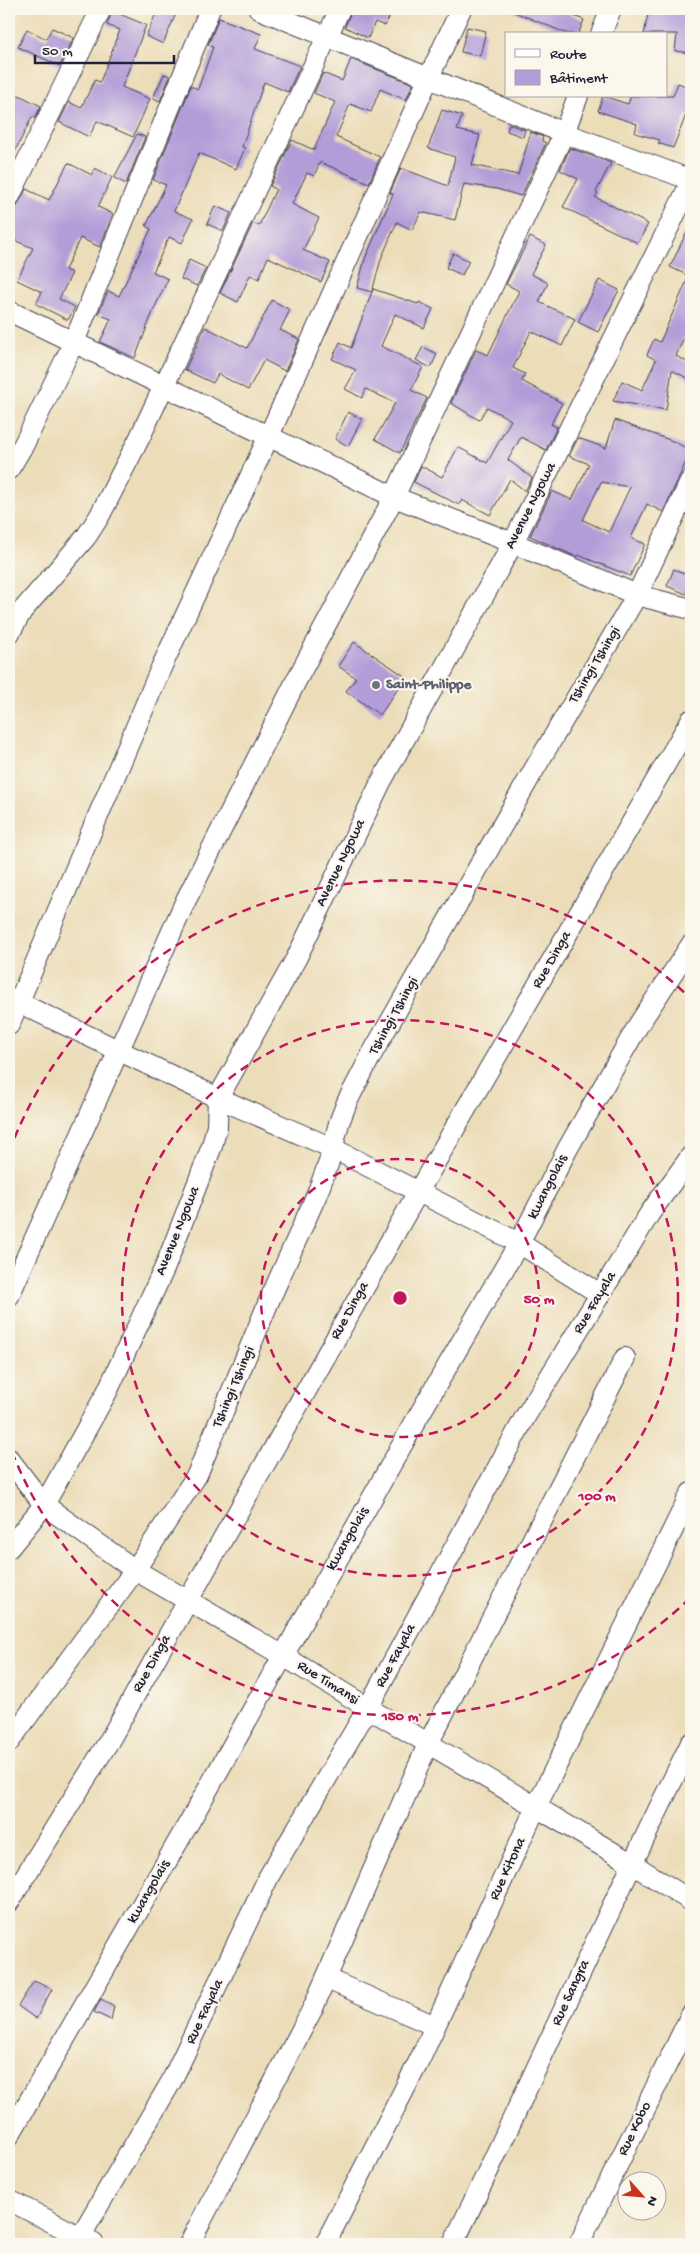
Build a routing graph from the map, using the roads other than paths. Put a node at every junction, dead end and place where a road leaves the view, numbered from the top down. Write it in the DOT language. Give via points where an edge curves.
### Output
graph roads {
  1 [pos="102,9"];
  2 [pos="210,9"];
  3 [pos="259,9"];
  4 [pos="340,9"];
  5 [pos="461,9"];
  6 [pos="611,9"];
  7 [pos="602,32"];
  8 [pos="327,38"];
  9 [pos="429,77"];
  10 [pos="577,98"];
  11 [pos="564,133"];
  12 [pos="691,181"];
  13 [pos="9,198"];
  14 [pos="9,312"];
  15 [pos="74,342"];
  16 [pos="162,387"];
  17 [pos="268,438"];
  18 [pos="9,469"];
  19 [pos="691,480"];
  20 [pos="394,497"];
  21 [pos="513,543"];
  22 [pos="637,595"];
  23 [pos="691,609"];
  24 [pos="9,634"];
  25 [pos="691,720"];
  26 [pos="691,945"];
  27 [pos="14,1001"];
  28 [pos="9,1025"];
  29 [pos="120,1050"];
  30 [pos="218,1098"];
  31 [pos="332,1148"];
  32 [pos="691,1156"];
  33 [pos="418,1192"];
  34 [pos="519,1243"];
  35 [pos="600,1294"];
  36 [pos="9,1296"];
  37 [pos="625,1358"];
  38 [pos="9,1459"];
  39 [pos="691,1493"];
  40 [pos="44,1505"];
  41 [pos="9,1548"];
  42 [pos="135,1570"];
  43 [pos="188,1600"];
  44 [pos="282,1654"];
  45 [pos="368,1708"];
  46 [pos="9,1742"];
  47 [pos="691,1743"];
  48 [pos="428,1744"];
  49 [pos="536,1807"];
  50 [pos="631,1863"];
  51 [pos="691,1901"];
  52 [pos="9,1902"];
  53 [pos="327,1979"];
  54 [pos="691,2015"];
  55 [pos="435,2026"];
  56 [pos="9,2136"];
  57 [pos="9,2200"];
  58 [pos="84,2242"];
  59 [pos="189,2244"];
  60 [pos="325,2244"];
  61 [pos="453,2244"];
  62 [pos="579,2244"];
  1 -- 13 [label="street"];
  2 -- 15 [label="street"];
  3 -- 8 [label="street"];
  4 -- 8 [label="street"];
  5 -- 9 [label="street"];
  6 -- 7 [label="street"];
  8 -- 9 [label="street"];
  8 -- 16 [label="street"];
  9 -- 11 [label="street"];
  9 -- 17 [label="street"];
  10 -- 11 [label="street"];
  11 -- 12 [label="street"];
  11 -- 20 [label="street"];
  12 -- 21 [label="street, Avenue Ngowa"];
  14 -- 15 [label="street"];
  15 -- 16 [label="street"];
  15 -- 18 [label="street"];
  16 -- 17 [label="street"];
  16 -- 24 [label="street" via="99,517 86,537 22,610"];
  17 -- 20 [label="street"];
  17 -- 27 [label="street" via="161,668"];
  19 -- 22 [label="street, Tshingi Tshingi"];
  20 -- 21 [label="street"];
  20 -- 29 [label="street" via="185,902"];
  21 -- 22 [label="street"];
  21 -- 30 [label="street, Avenue Ngowa" via="381,782 296,957"];
  22 -- 23 [label="street"];
  22 -- 31 [label="street, Tshingi Tshingi" via="373,1052 347,1102"];
  25 -- 33 [label="street, Rue Dinga"];
  26 -- 34 [label="street, kwangolais" via="640,1024 568,1148"];
  27 -- 28 [label="street"];
  27 -- 29 [label="street"];
  29 -- 30 [label="street"];
  29 -- 36 [label="street"];
  30 -- 31 [label="street"];
  30 -- 40 [label="street, Avenue Ngowa" via="212,1146 164,1267 107,1392"];
  31 -- 33 [label="street"];
  31 -- 42 [label="street, Tshingi Tshingi" via="317,1194 197,1475"];
  32 -- 35 [label="street, Rue Fayala"];
  33 -- 34 [label="street"];
  33 -- 43 [label="street, Rue Dinga"];
  34 -- 35 [label="street"];
  34 -- 44 [label="street, kwangolais"];
  35 -- 45 [label="street, Rue Fayala" via="525,1417"];
  37 -- 48 [label="street"];
  38 -- 40 [label="street, Rue Timansi"];
  39 -- 49 [label="street, Rue Kitona"];
  40 -- 41 [label="street, Avenue Ngowa"];
  40 -- 42 [label="street, Rue Timansi"];
  42 -- 43 [label="street, Rue Timansi"];
  42 -- 46 [label="street, Tshingi Tshingi"];
  43 -- 44 [label="street, Rue Timansi"];
  43 -- 52 [label="street, Rue Dinga" via="109,1741"];
  44 -- 45 [label="street, Rue Timansi"];
  44 -- 56 [label="street, kwangolais"];
  45 -- 48 [label="street, Rue Timansi"];
  45 -- 58 [label="street, Rue Fayala" via="269,1876 171,2082"];
  47 -- 50 [label="street, Rue Sangra"];
  48 -- 49 [label="street, Rue Timansi"];
  48 -- 53 [label="street"];
  49 -- 50 [label="street, Rue Timansi"];
  49 -- 55 [label="street, Rue Kitona"];
  50 -- 51 [label="street, Rue Timansi"];
  50 -- 61 [label="street, Rue Sangra"];
  53 -- 55 [label="street"];
  53 -- 59 [label="street"];
  54 -- 62 [label="street, Rue Kobo"];
  55 -- 60 [label="street, Rue Kitona"];
  57 -- 58 [label="street"];
}
